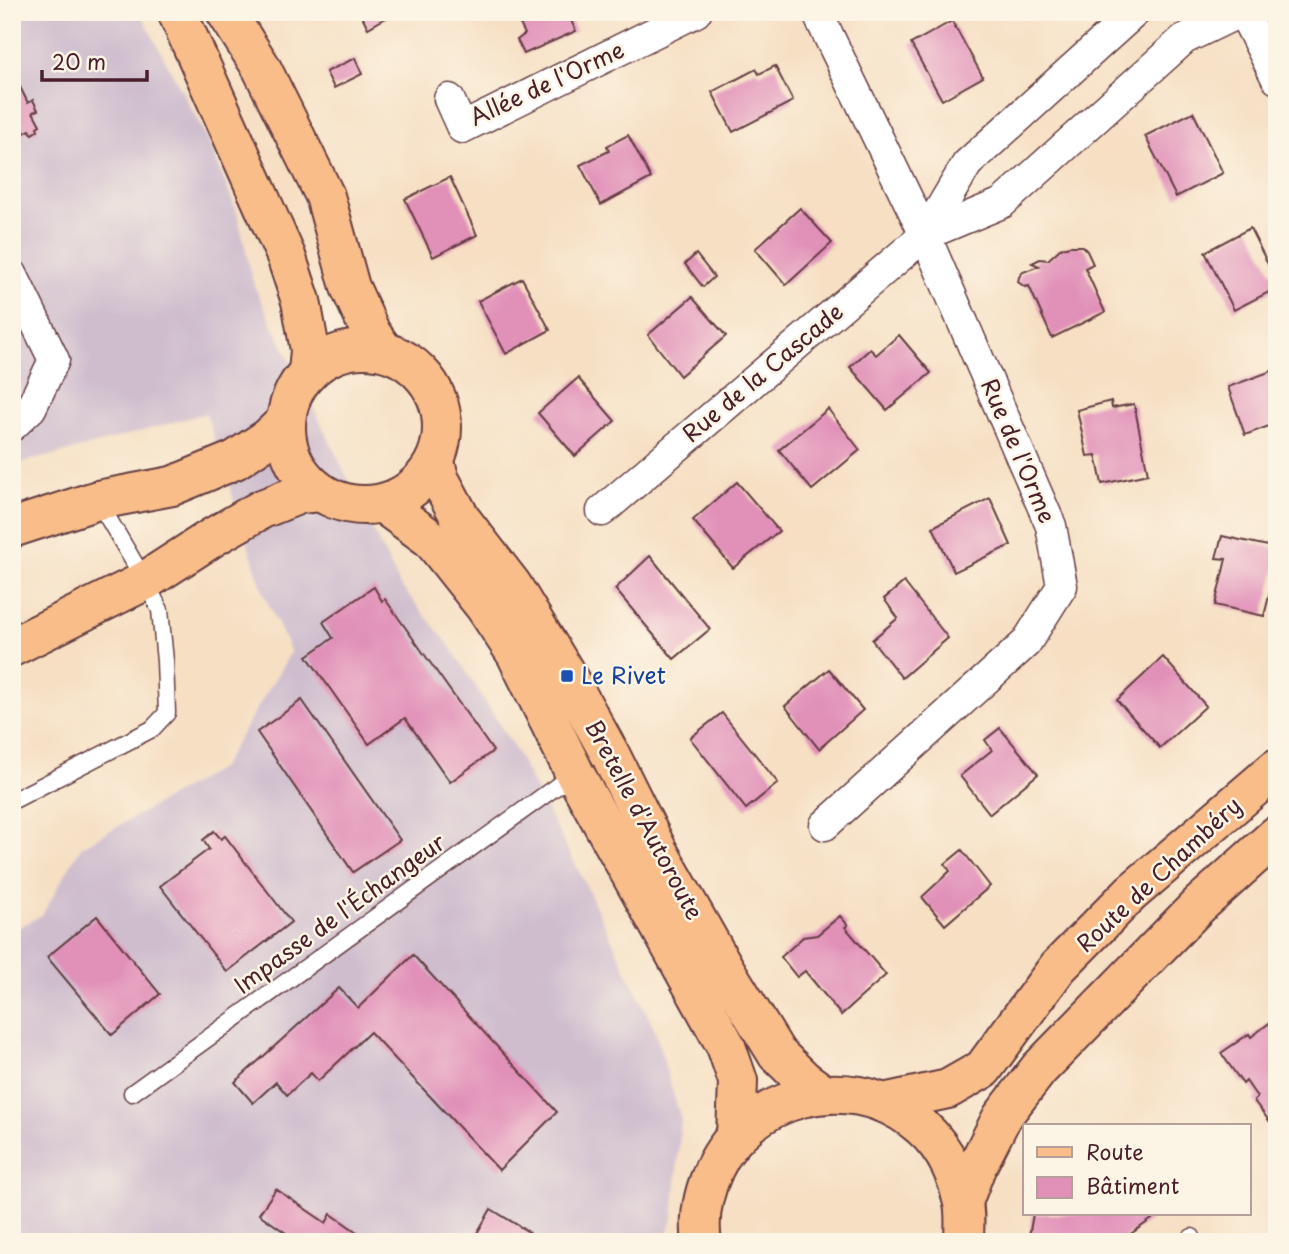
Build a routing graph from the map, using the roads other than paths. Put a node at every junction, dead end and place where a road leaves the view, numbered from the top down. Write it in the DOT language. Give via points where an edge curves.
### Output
graph roads {
  1 [pos="177,12"];
  2 [pos="226,12"];
  3 [pos="696,12"];
  4 [pos="817,12"];
  5 [pos="1135,12"];
  6 [pos="1241,12"];
  7 [pos="1277,79"];
  8 [pos="449,99"];
  9 [pos="925,236"];
  10 [pos="12,274"];
  11 [pos="384,351"];
  12 [pos="308,373"];
  13 [pos="286,421"];
  14 [pos="12,426"];
  15 [pos="435,463"];
  16 [pos="320,492"];
  17 [pos="98,500"];
  18 [pos="383,504"];
  19 [pos="602,511"];
  20 [pos="12,528"];
  21 [pos="145,580"];
  22 [pos="12,647"];
  23 [pos="1277,768"];
  24 [pos="575,774"];
  25 [pos="16,799"];
  26 [pos="825,825"];
  27 [pos="1277,835"];
  28 [pos="132,1093"];
  29 [pos="822,1094"];
  30 [pos="883,1103"];
  31 [pos="736,1136"];
  32 [pos="963,1202"];
  33 [pos="701,1241"];
  34 [pos="964,1242"];
  1 -- 12 [label="main road" via="286,256 301,301 310,350"];
  2 -- 11 [label="main road" via="261,67 325,196 350,287"];
  3 -- 8 [label="street, Allée de l'Orme" via="462,128"];
  4 -- 9 [label="street, Rue de l'Orme"];
  5 -- 9 [label="street, Rue de la Cascade" via="967,164"];
  6 -- 7 [label="street"];
  6 -- 9 [label="street, Rue de la Cascade" via="1184,39 1002,203"];
  9 -- 19 [label="street, Rue de la Cascade"];
  9 -- 26 [label="street, Rue de l'Orme" via="1051,526 1062,586 1026,643"];
  10 -- 14 [label="street" via="54,360 31,408"];
  11 -- 12 [label="main road" via="356,349 330,357"];
  11 -- 15 [label="main road" via="410,363 429,383 441,408 443,436"];
  12 -- 13 [label="main road" via="293,395"];
  13 -- 16 [label="main road" via="288,448 300,473"];
  13 -- 17 [label="main road" via="235,460 172,486"];
  15 -- 18 [label="main road" via="413,489"];
  15 -- 29 [label="main road, Bretelle d'Autoroute" via="461,519 512,585 567,676 658,851 752,1014 777,1054"];
  16 -- 18 [label="main road" via="350,505"];
  16 -- 21 [label="main road" via="300,494 262,509"];
  17 -- 20 [label="main road"];
  17 -- 21 [label="lane"];
  18 -- 24 [label="main road, Bretelle d'Autoroute" via="431,540 485,607 516,654"];
  21 -- 22 [label="main road"];
  21 -- 25 [label="lane" via="160,610 167,713 152,729"];
  23 -- 30 [label="main road, Route de Chambéry" via="1131,893 1058,968 983,1069 948,1089"];
  24 -- 28 [label="lane, Impasse de l'Échangeur"];
  24 -- 31 [label="main road, Bretelle d'Autoroute" via="726,1045 738,1081"];
  27 -- 32 [label="main road" via="1199,905 1039,1069 1002,1117"];
  29 -- 30 [label="main road" via="854,1094"];
  29 -- 31 [label="main road" via="790,1100 761,1115"];
  30 -- 32 [label="main road" via="912,1119 936,1142 954,1171"];
  31 -- 33 [label="main road" via="708,1183 701,1211"];
  32 -- 34 [label="main road"];
}
